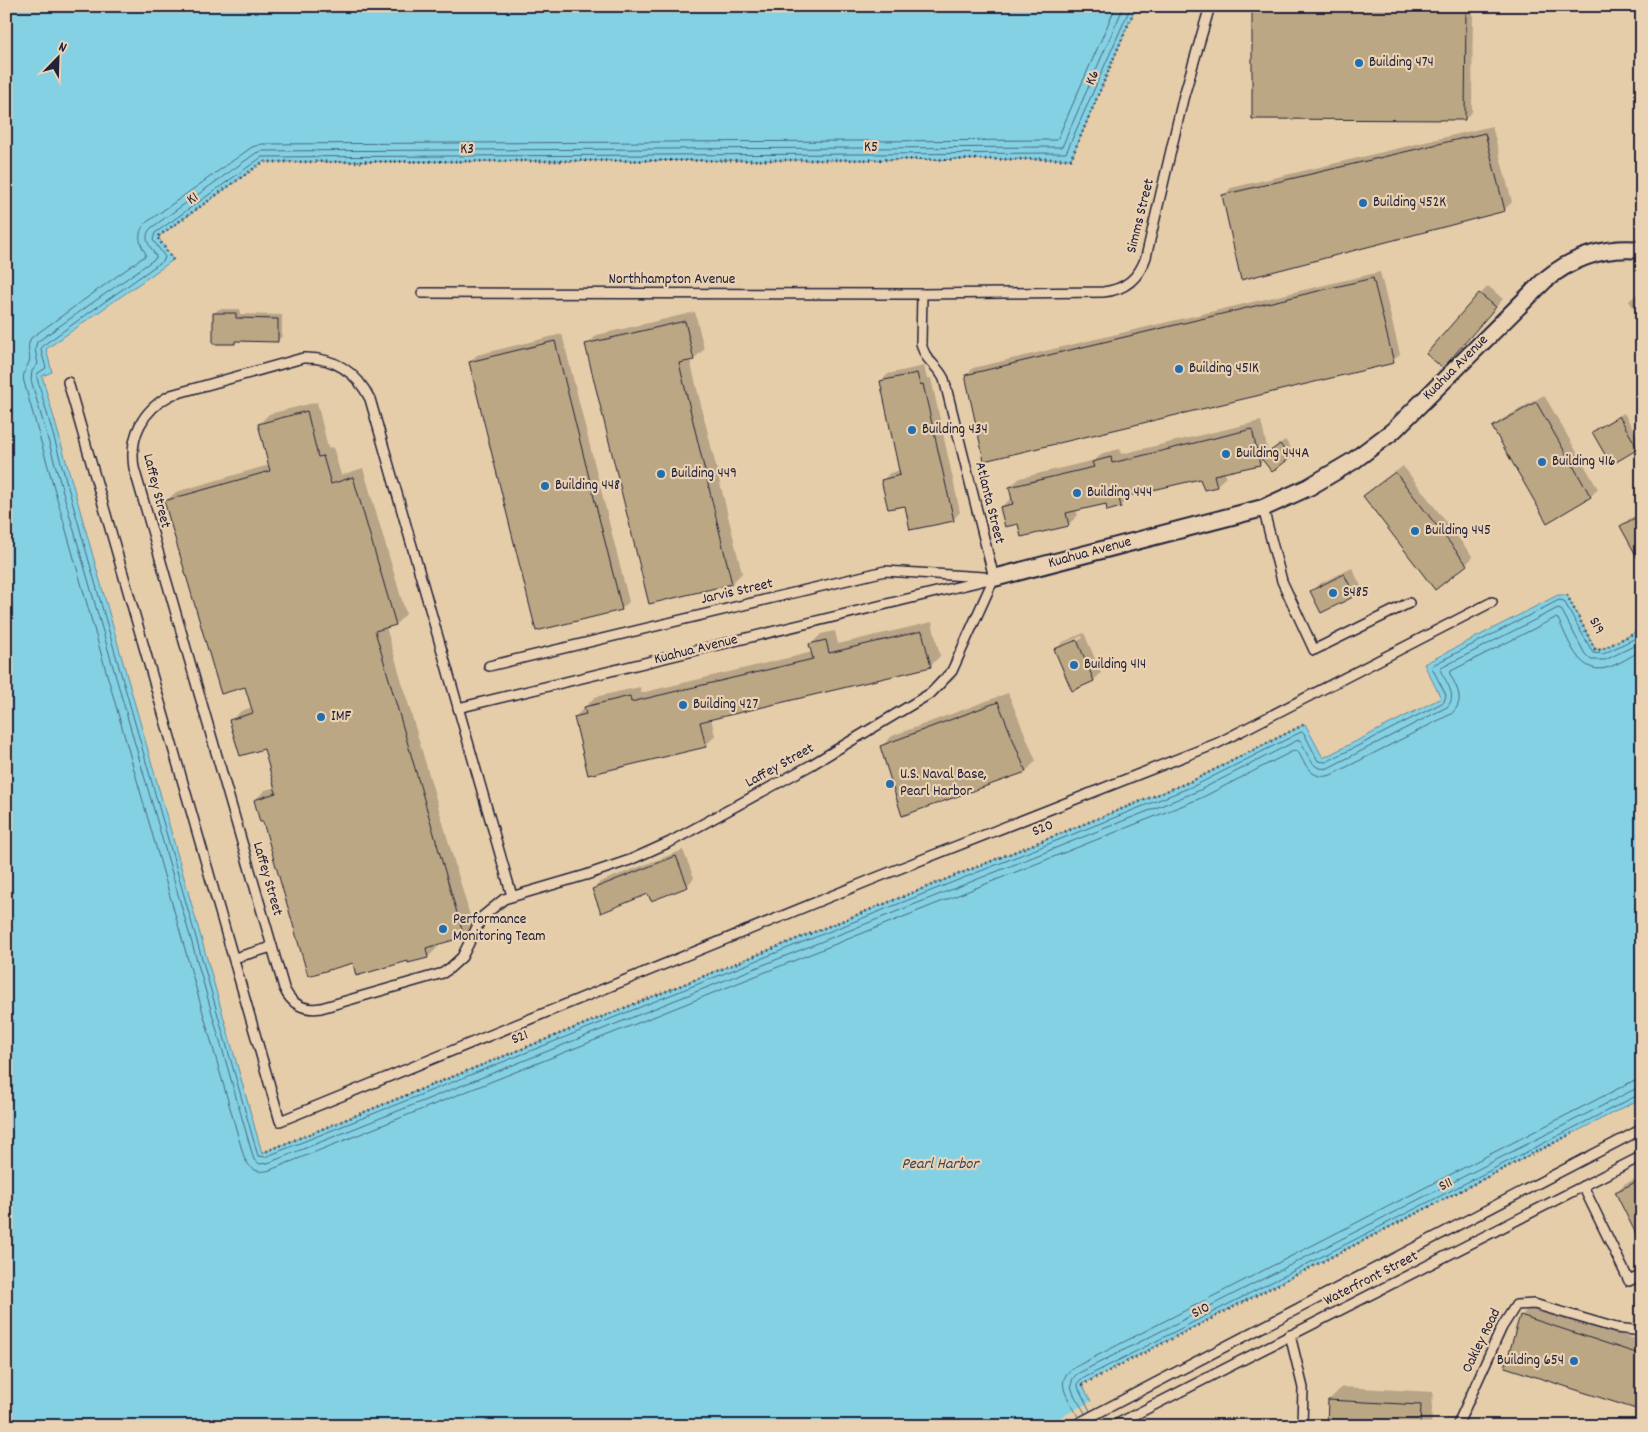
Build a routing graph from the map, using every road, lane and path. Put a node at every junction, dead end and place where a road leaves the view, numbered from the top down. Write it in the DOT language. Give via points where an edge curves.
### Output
graph roads {
  1 [pos="1136,6"];
  2 [pos="1210,6"];
  3 [pos="1070,158"];
  4 [pos="671,160"];
  5 [pos="263,162"];
  6 [pos="1642,250"];
  7 [pos="173,260"];
  8 [pos="422,293"];
  9 [pos="922,294"];
  10 [pos="68,382"];
  11 [pos="1263,508"];
  12 [pos="994,578"];
  13 [pos="1567,595"];
  14 [pos="1492,602"];
  15 [pos="1409,603"];
  16 [pos="1642,629"];
  17 [pos="490,666"];
  18 [pos="458,708"];
  19 [pos="1305,724"];
  20 [pos="512,896"];
  21 [pos="786,944"];
  22 [pos="272,947"];
  23 [pos="234,958"];
  24 [pos="1642,1129"];
  25 [pos="1573,1133"];
  26 [pos="262,1153"];
  27 [pos="1642,1156"];
  28 [pos="1583,1186"];
  29 [pos="1330,1258"];
  30 [pos="1642,1275"];
  31 [pos="1642,1331"];
  32 [pos="1290,1335"];
  33 [pos="1082,1385"];
  34 [pos="1073,1426"];
  35 [pos="1113,1426"];
  36 [pos="1302,1426"];
  37 [pos="1457,1426"];
  1 -- 3 [label="path, K6"];
  2 -- 9 [label="lane, Simms Street" via="1183,99 1146,258 1133,280 1116,290 1103,292"];
  3 -- 4 [label="path, K5"];
  4 -- 5 [label="path, K3"];
  5 -- 7 [label="path, K1" via="158,237"];
  6 -- 11 [label="street, Kuahua Avenue" via="1601,251 1585,255 1557,270 1393,431 1338,470"];
  8 -- 9 [label="lane, Northhampton Avenue"];
  9 -- 12 [label="lane, Atlanta Street" via="922,349 944,379"];
  10 -- 23 [label="lane"];
  11 -- 12 [label="street, Kuahua Avenue"];
  11 -- 15 [label="lane" via="1282,581 1314,650"];
  12 -- 17 [label="lane, Jarvis Street" via="885,571"];
  12 -- 18 [label="lane, Kuahua Avenue"];
  12 -- 20 [label="lane, Laffey Street" via="952,671 931,693 812,765 670,842 630,860"];
  13 -- 16 [label="path, S19" via="1595,649 1601,650"];
  14 -- 23 [label="lane" via="1218,743 878,877 280,1121"];
  18 -- 20 [label="lane, Laffey Street"];
  18 -- 22 [label="lane, Laffey Street" via="370,399 354,375 330,361 303,358 170,396 147,413 134,439 134,468"];
  19 -- 21 [label="path, S20" via="1194,780"];
  20 -- 22 [label="lane, Laffey Street" via="482,917 466,950 450,968 435,976 321,1008 303,1007 288,996"];
  21 -- 26 [label="path, S21"];
  22 -- 23 [label="lane"];
  24 -- 34 [label="lane"];
  25 -- 29 [label="path, S11"];
  27 -- 28 [label="lane, Waterfront Street"];
  28 -- 30 [label="lane" via="1629,1281"];
  28 -- 32 [label="lane, Waterfront Street"];
  29 -- 33 [label="path, S10"];
  31 -- 37 [label="lane, Oakley Road" via="1616,1328 1534,1304 1516,1305 1502,1327"];
  32 -- 35 [label="lane, Waterfront Street"];
  32 -- 36 [label="lane" via="1303,1388"];
}
